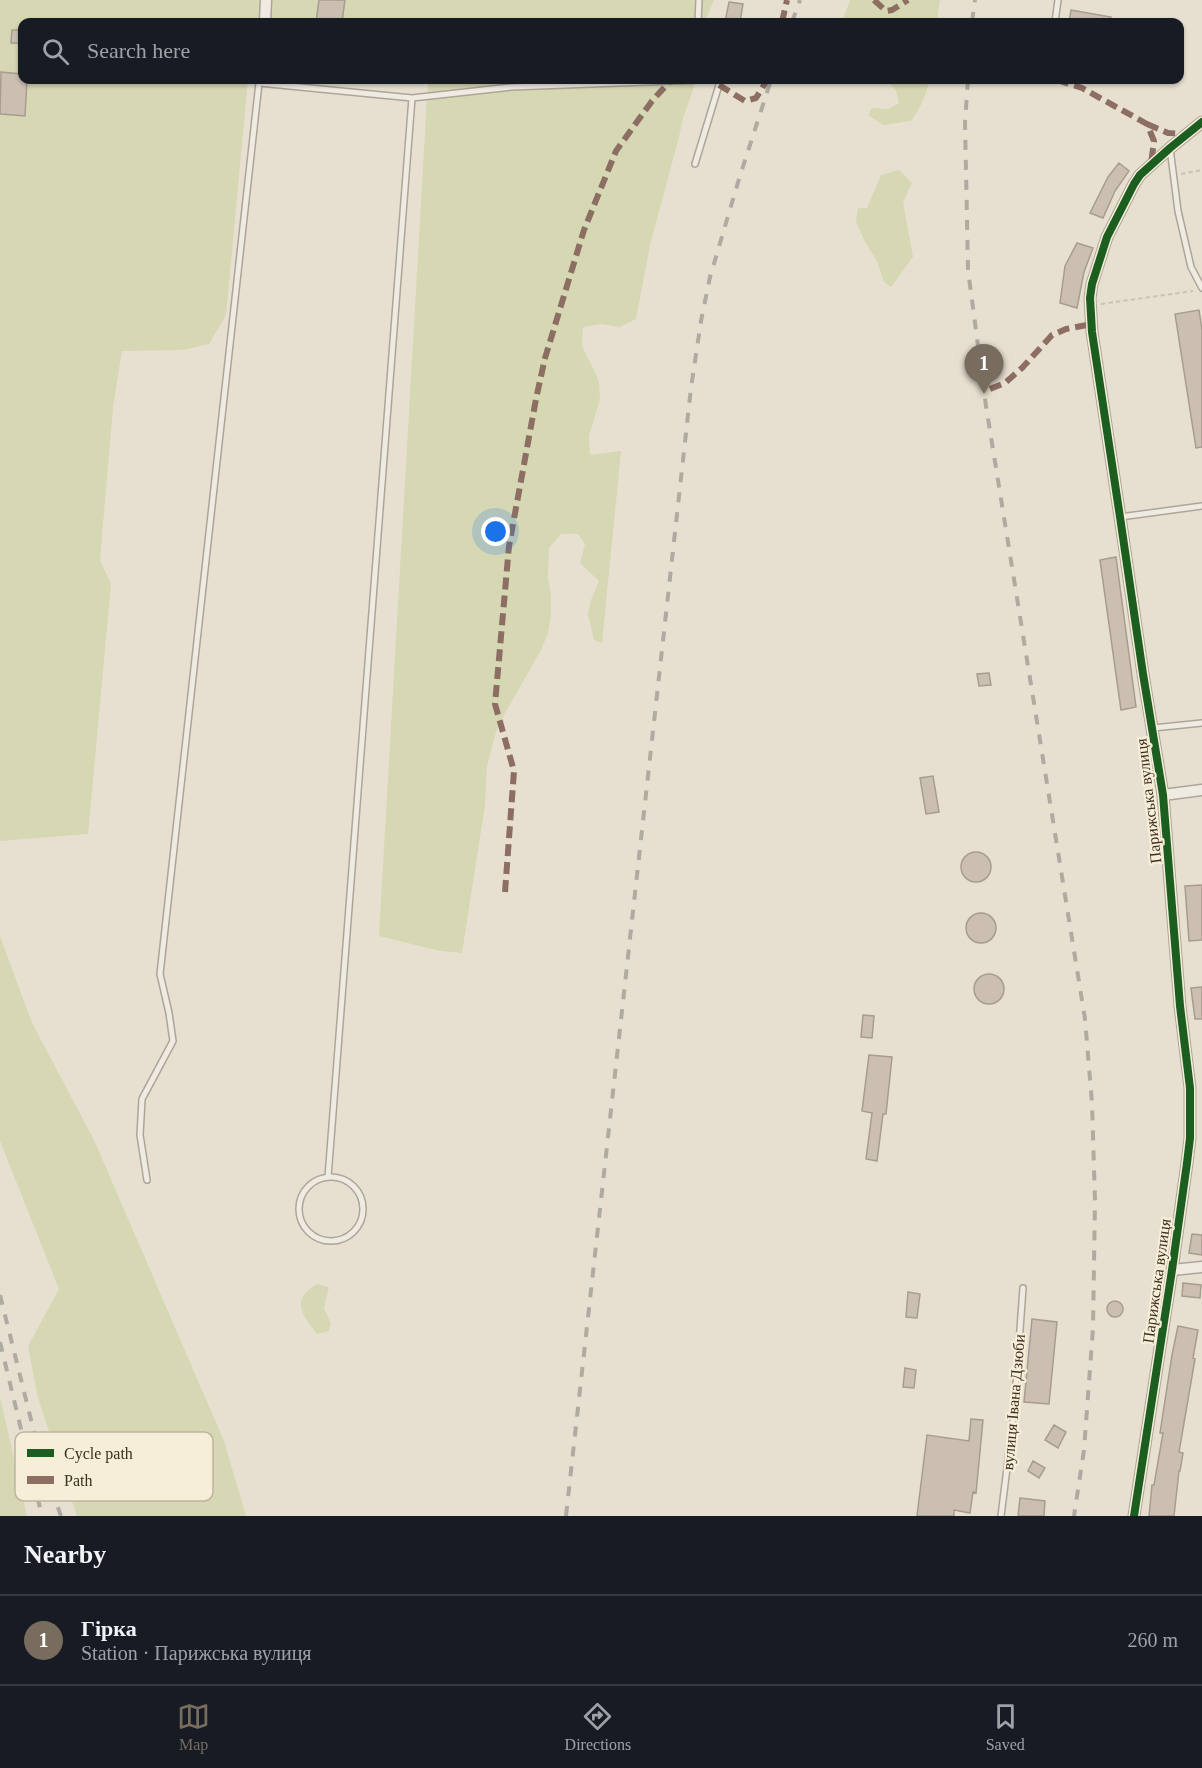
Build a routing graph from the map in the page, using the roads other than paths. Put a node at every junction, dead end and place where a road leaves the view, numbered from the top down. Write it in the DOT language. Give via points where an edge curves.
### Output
graph roads {
  1 [pos="266,0"];
  2 [pos="699,0"];
  3 [pos="1058,0"];
  4 [pos="265,18"];
  5 [pos="698,18"];
  6 [pos="1056,18"];
  7 [pos="259,84"];
  8 [pos="286,84"];
  9 [pos="592,84"];
  10 [pos="719,84"];
  11 [pos="412,98"];
  12 [pos="1202,122"];
  13 [pos="1170,148"];
  14 [pos="695,164"];
  15 [pos="1202,289"];
  16 [pos="1202,506"];
  17 [pos="1120,517"];
  18 [pos="1202,723"];
  19 [pos="1153,728"];
  20 [pos="1202,790"];
  21 [pos="1163,795"];
  22 [pos="328,1177"];
  23 [pos="147,1180"];
  24 [pos="1202,1267"];
  25 [pos="1173,1270"];
  26 [pos="1023,1288"];
  27 [pos="1001,1516"];
  28 [pos="1134,1516"];
  1 -- 4 [label="street"];
  2 -- 5 [label="lane"];
  3 -- 6 [label="lane"];
  7 -- 23 [label="lane" via="160,974 173,1041 142,1099 140,1135"];
  8 -- 11 [label="lane"];
  9 -- 11 [label="lane" via="511,87"];
  10 -- 14 [label="lane"];
  11 -- 22 [label="lane"];
  12 -- 13 [label="street, Парижська вулиця"];
  13 -- 15 [label="lane" via="1178,211 1191,267"];
  13 -- 17 [label="street, Парижська вулиця" via="1140,175 1120,209 1092,284 1092,332"];
  16 -- 17 [label="lane"];
  17 -- 19 [label="street, Парижська вулиця"];
  18 -- 19 [label="lane"];
  19 -- 21 [label="street, Парижська вулиця"];
  20 -- 21 [label="street"];
  21 -- 25 [label="street, Парижська вулиця" via="1190,1088 1190,1138"];
  22 -- 22 [label="lane" via="351,1184 363,1205 357,1228 336,1241 312,1235 299,1213 306,1189"];
  24 -- 25 [label="street"];
  25 -- 28 [label="street, Парижська вулиця"];
  26 -- 27 [label="lane, вулиця Івана Дзюби"];
}
